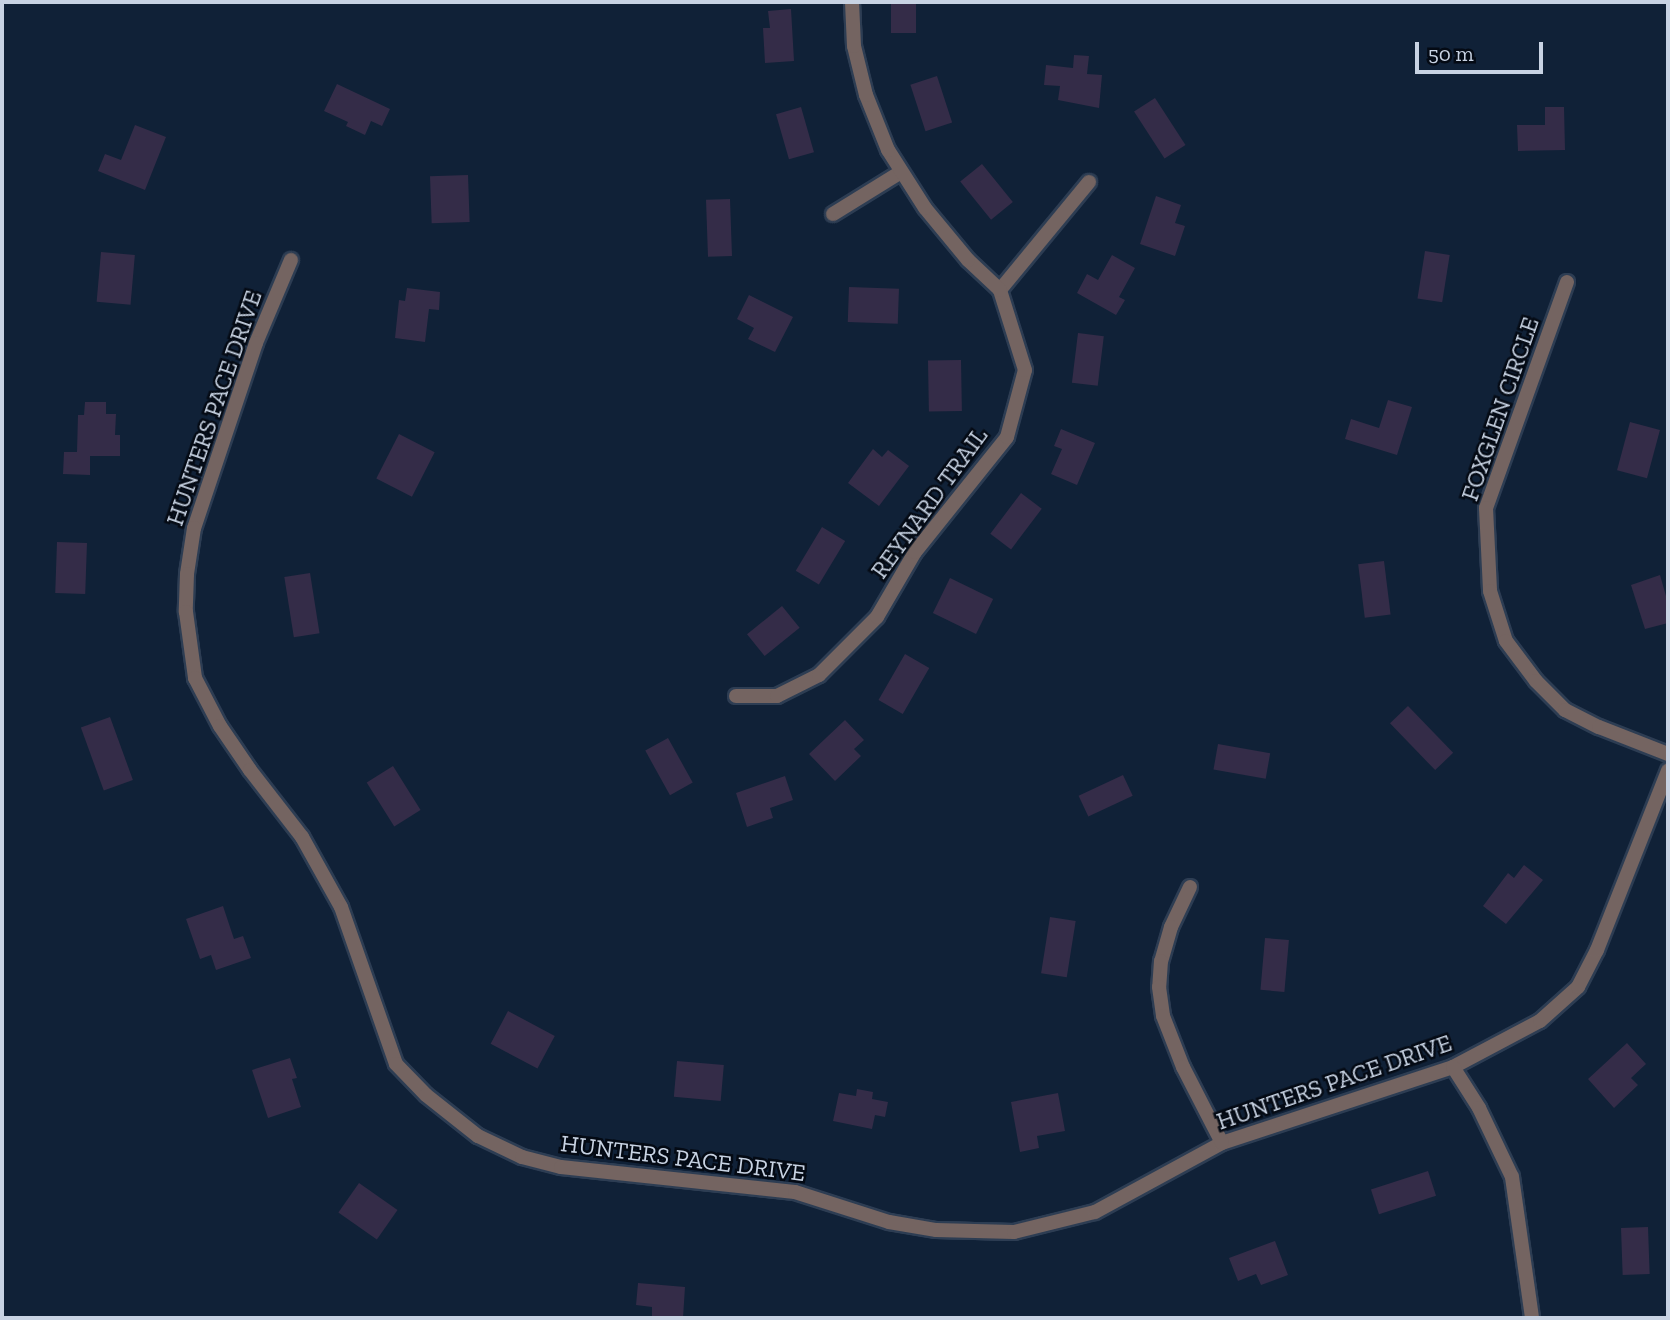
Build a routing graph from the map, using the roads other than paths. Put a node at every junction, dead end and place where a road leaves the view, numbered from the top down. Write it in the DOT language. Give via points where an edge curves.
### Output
graph roads {
  1 [pos="852,2"];
  2 [pos="901,172"];
  3 [pos="1089,182"];
  4 [pos="833,214"];
  5 [pos="292,260"];
  6 [pos="1567,282"];
  7 [pos="1000,290"];
  8 [pos="736,696"];
  9 [pos="1668,754"];
  10 [pos="1668,771"];
  11 [pos="1190,887"];
  12 [pos="1453,1067"];
  13 [pos="1222,1143"];
  14 [pos="1532,1318"];
  1 -- 2 [label="street, REYNARD TRAIL" via="854,46 866,96"];
  2 -- 4 [label="street"];
  2 -- 7 [label="street, REYNARD TRAIL" via="968,260"];
  3 -- 7 [label="street"];
  5 -- 13 [label="street, HUNTERS PACE DRIVE" via="256,343 194,528 186,612 195,678 220,726 302,837 341,908 396,1064 426,1095 478,1136 522,1157 561,1167 795,1192 890,1222 936,1230 1014,1232 1095,1212"];
  6 -- 9 [label="street, FOXGLEN CIRCLE" via="1486,508 1490,591 1506,641 1536,681 1566,710"];
  7 -- 8 [label="street, REYNARD TRAIL" via="1025,370 1007,437 915,552 877,617 819,676 777,696"];
  10 -- 12 [label="street, HUNTERS PACE DRIVE" via="1578,987 1540,1021"];
  11 -- 13 [label="street" via="1171,927 1159,987 1163,1016 1182,1067"];
  12 -- 13 [label="street, HUNTERS PACE DRIVE"];
  12 -- 14 [label="street" via="1479,1108 1512,1177"];
}
